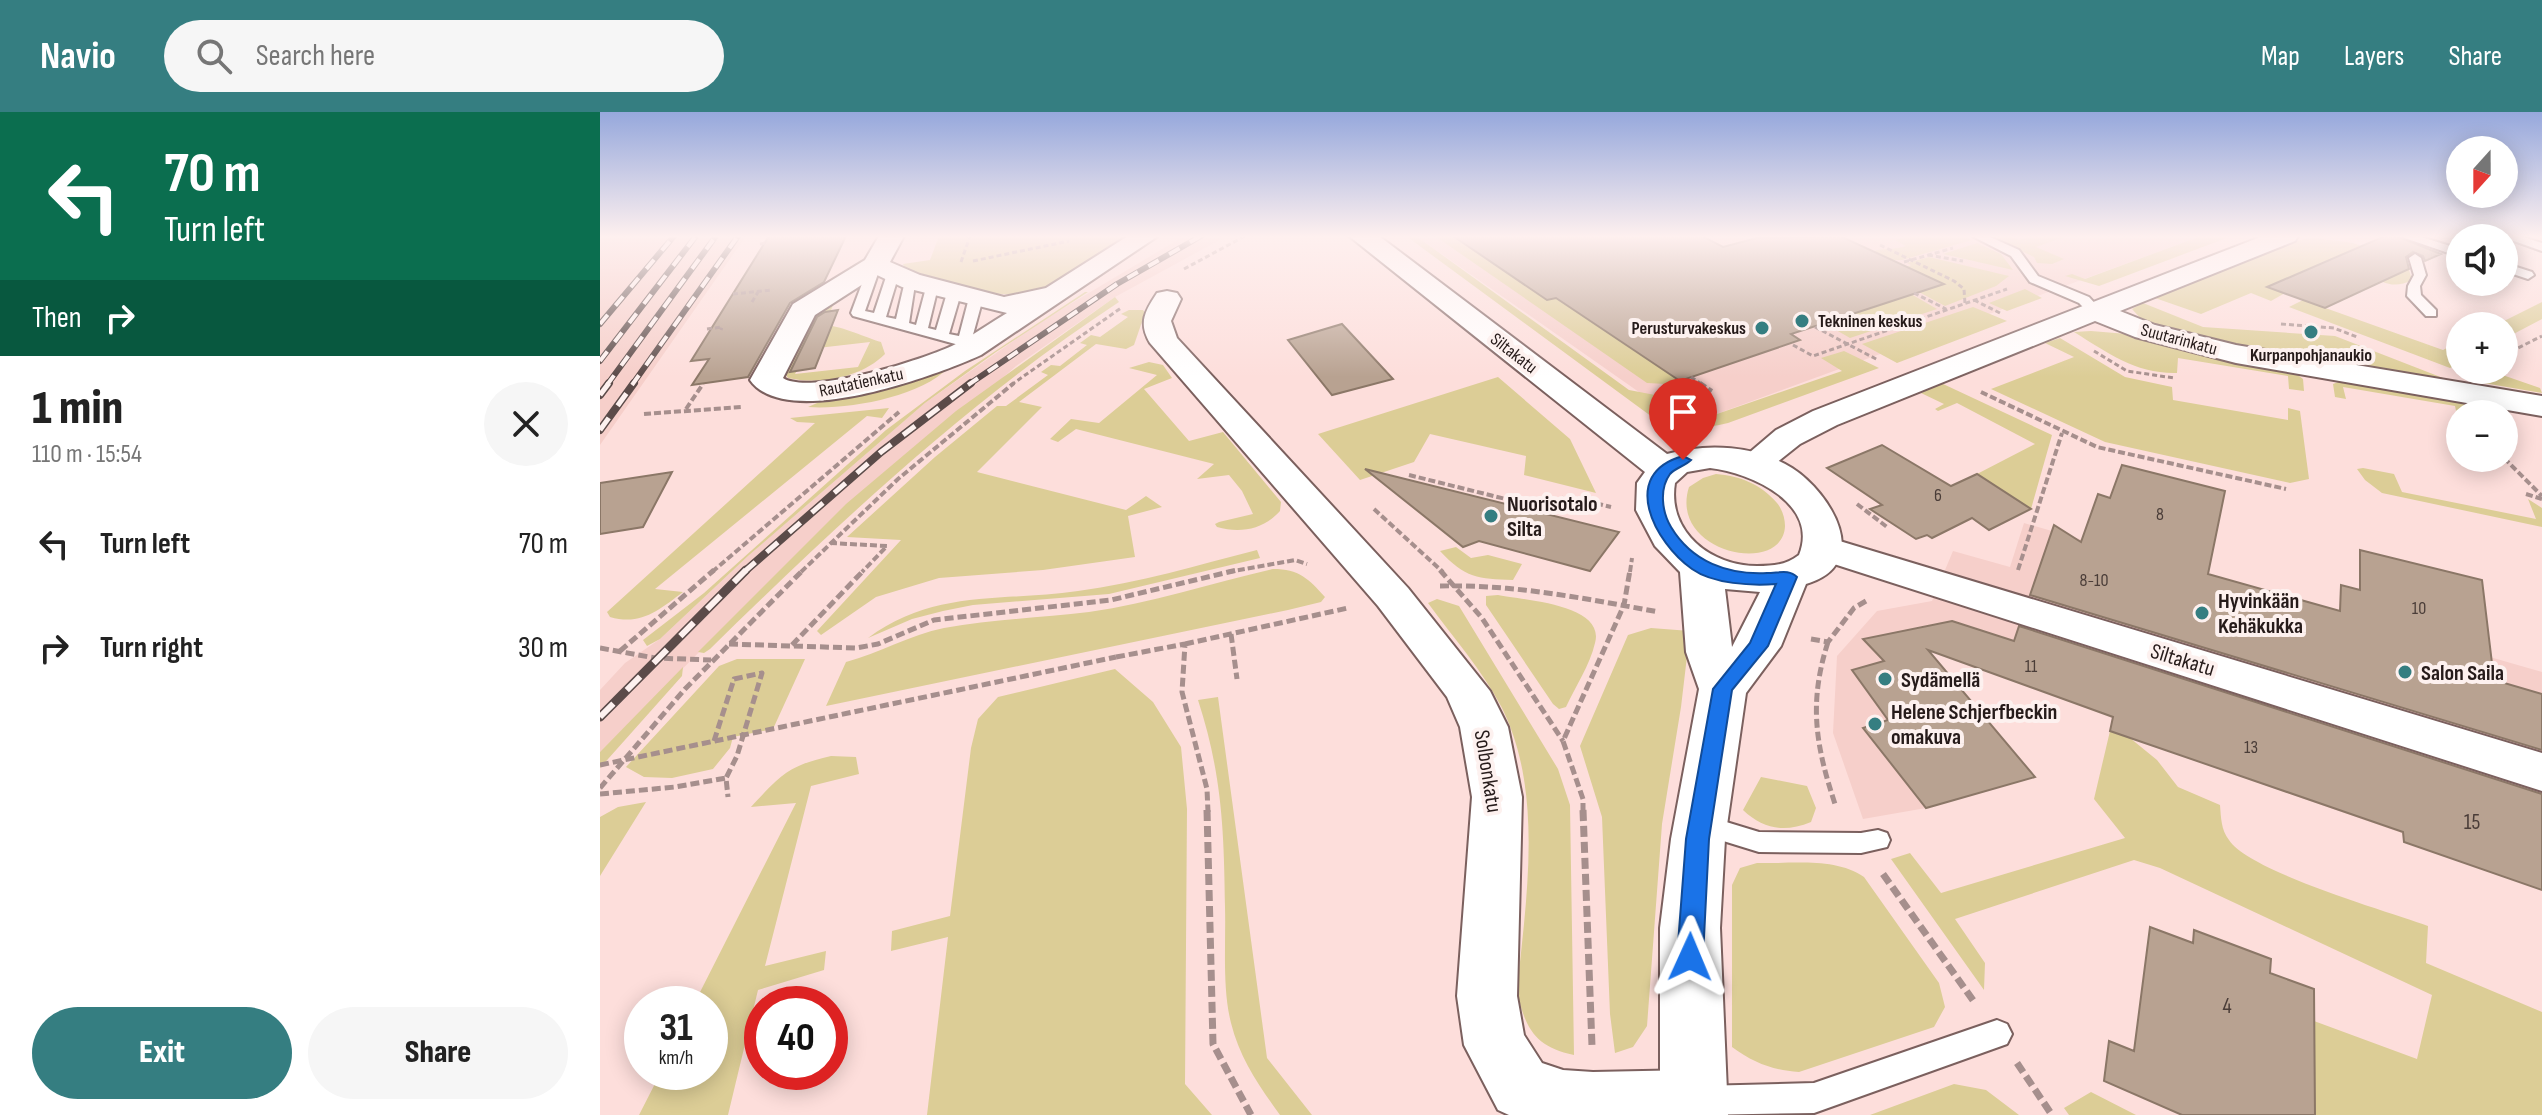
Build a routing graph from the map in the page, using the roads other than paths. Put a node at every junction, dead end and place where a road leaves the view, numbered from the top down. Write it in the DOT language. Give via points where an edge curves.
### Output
graph roads {
  1 [pos="912,283"];
  2 [pos="922,283"];
  3 [pos="924,283"];
  4 [pos="926,283"];
  5 [pos="928,283"];
  6 [pos="929,283"];
  7 [pos="930,283"];
  8 [pos="935,283"];
  9 [pos="1071,283"];
  10 [pos="1423,283"];
  11 [pos="2043,283"];
  12 [pos="2167,283"];
  13 [pos="2416,283"];
  14 [pos="1159,291"];
  15 [pos="2095,311"];
  16 [pos="1010,312"];
  17 [pos="2431,313"];
  18 [pos="879,318"];
  19 [pos="902,324"];
  20 [pos="921,330"];
  21 [pos="942,335"];
  22 [pos="967,345"];
  23 [pos="2542,406"];
  24 [pos="1754,464"];
  25 [pos="1665,470"];
  26 [pos="1823,548"];
  27 [pos="1700,567"];
  28 [pos="1788,577"];
  29 [pos="1723,689"];
  30 [pos="2542,772"];
  31 [pos="1700,824"];
  32 [pos="1869,842"];
  33 [pos="1997,1034"];
  34 [pos="1693,1108"];
  1 -- 22 [label="street, Rautatienkatu" via="815,300 803,310 770,368 768,386 795,392 834,389 930,367"];
  2 -- 18 [label="lane" via="858,313"];
  3 -- 18 [label="lane"];
  4 -- 19 [label="lane"];
  5 -- 20 [label="lane"];
  6 -- 21 [label="lane"];
  7 -- 22 [label="lane"];
  8 -- 16 [label="street"];
  9 -- 16 [label="street, Rautatienkatu"];
  10 -- 25 [label="street, Siltakatu"];
  11 -- 15 [label="lane" via="2084,300"];
  12 -- 15 [label="street"];
  13 -- 17 [label="lane" via="2414,296"];
  14 -- 34 [label="street, Solbonkatu" via="1156,330 1165,343 1393,597 1467,691 1488,741 1497,797 1487,996 1495,1045 1521,1088 1563,1102"];
  15 -- 23 [label="street, Suutarinkatu" via="2145,331 2236,354"];
  15 -- 24 [label="street" via="1825,418 1778,443"];
  16 -- 22 [label="street, Rautatienkatu"];
  18 -- 19 [label="lane"];
  19 -- 20 [label="lane"];
  20 -- 21 [label="lane"];
  21 -- 22 [label="lane"];
  24 -- 25 [label="street" via="1710,457 1683,460"];
  24 -- 26 [label="street" via="1781,477 1802,497 1824,533"];
  25 -- 27 [label="street" via="1654,494 1660,522 1671,542"];
  26 -- 28 [label="street" via="1814,562"];
  26 -- 30 [label="street, Siltakatu"];
  27 -- 28 [label="street" via="1737,577"];
  27 -- 29 [label="street" via="1709,652"];
  28 -- 29 [label="street" via="1758,646"];
  29 -- 31 [label="street"];
  31 -- 32 [label="lane" via="1759,842"];
  31 -- 34 [label="street" via="1690,928"];
  33 -- 34 [label="lane" via="1814,1098"];
}
